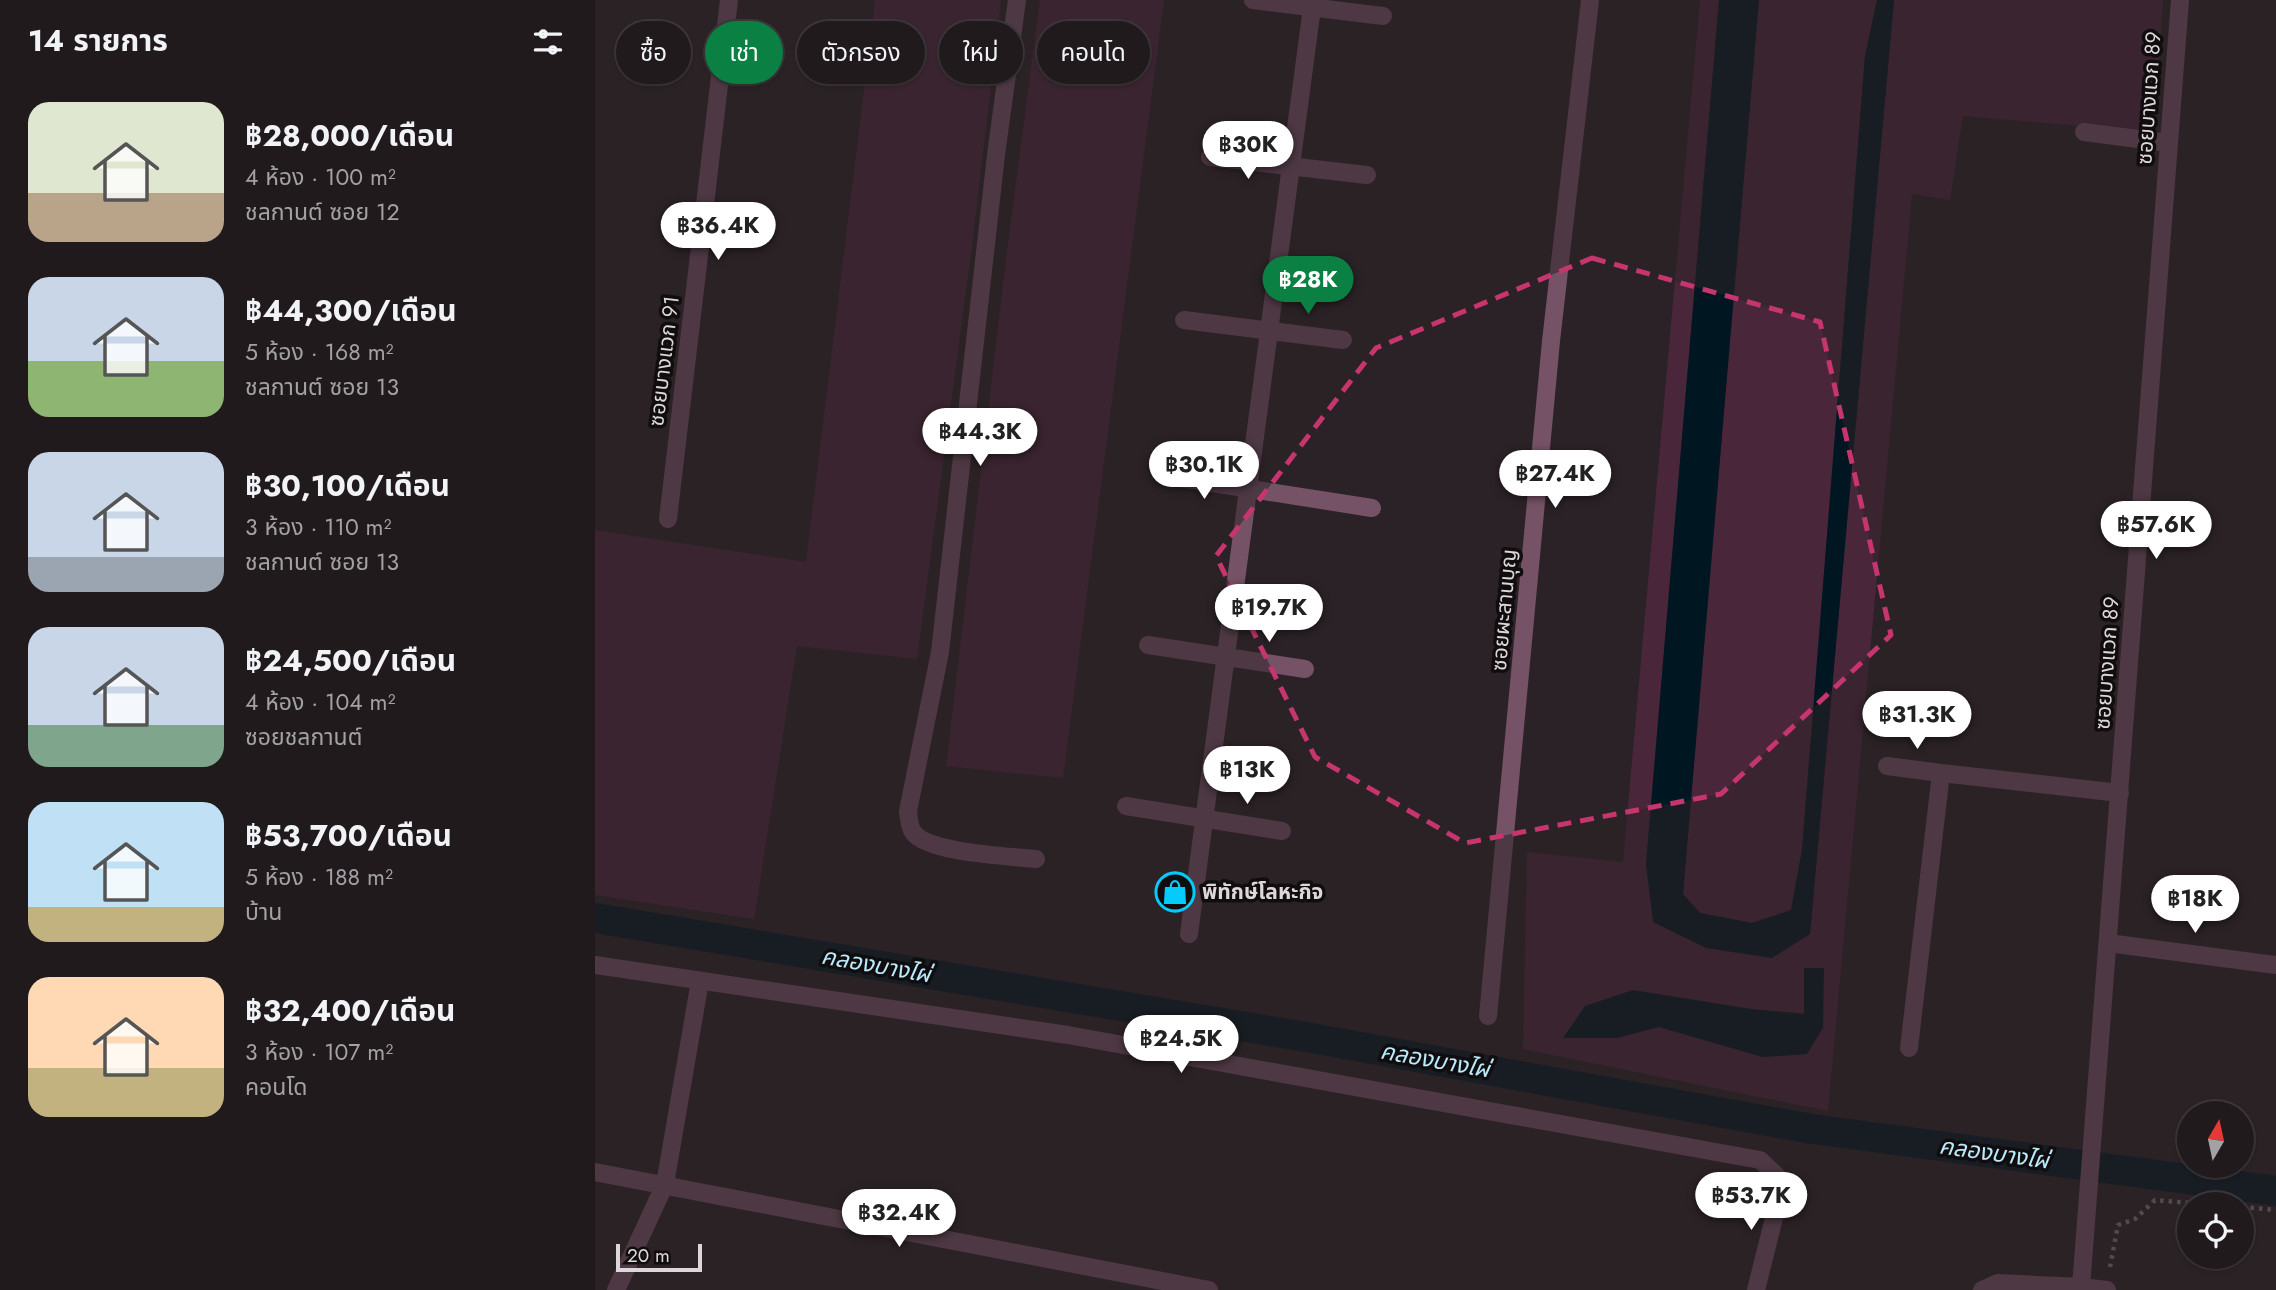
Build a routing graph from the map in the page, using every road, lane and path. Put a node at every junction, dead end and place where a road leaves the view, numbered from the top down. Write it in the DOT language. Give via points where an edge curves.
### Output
graph roads {
  1 [pos="729,0"];
  2 [pos="1017,0"];
  3 [pos="1253,0"];
  4 [pos="1590,0"];
  5 [pos="2180,0"];
  6 [pos="1312,4"];
  7 [pos="1383,16"];
  8 [pos="2084,132"];
  9 [pos="2169,143"];
  10 [pos="1210,157"];
  11 [pos="1290,166"];
  12 [pos="1367,175"];
  13 [pos="1184,320"];
  14 [pos="1268,331"];
  15 [pos="1343,340"];
  16 [pos="1168,476"];
  17 [pos="1247,489"];
  18 [pos="1372,508"];
  19 [pos="668,519"];
  20 [pos="1147,645"];
  21 [pos="1227,657"];
  22 [pos="1305,668"];
  23 [pos="1887,766"];
  24 [pos="1941,773"];
  25 [pos="2120,793"];
  26 [pos="1126,806"];
  27 [pos="1206,820"];
  28 [pos="1282,831"];
  29 [pos="1035,859"];
  30 [pos="1189,934"];
  31 [pos="2108,943"];
  32 [pos="595,965"];
  33 [pos="2276,965"];
  34 [pos="700,981"];
  35 [pos="1488,1016"];
  36 [pos="1909,1048"];
  37 [pos="595,1172"];
  38 [pos="665,1184"];
  39 [pos="2177,1202"];
  40 [pos="2254,1209"];
  41 [pos="2276,1210"];
  42 [pos="2081,1288"];
  43 [pos="616,1290"];
  44 [pos="1209,1290"];
  45 [pos="1756,1290"];
  46 [pos="1982,1290"];
  47 [pos="2106,1290"];
  1 -- 19 [label="street, ซอยบางแวก 91"];
  2 -- 29 [label="street" via="940,652 908,811 911,831 923,842"];
  3 -- 6 [label="street"];
  4 -- 35 [label="street, ซอยผะสานบุญ" via="1551,341"];
  5 -- 9 [label="street, ซอยบางแวก 89"];
  6 -- 7 [label="street"];
  6 -- 11 [label="street"];
  8 -- 9 [label="street"];
  9 -- 25 [label="street, ซอยบางแวก 89"];
  10 -- 11 [label="street"];
  11 -- 12 [label="street"];
  11 -- 14 [label="street"];
  13 -- 14 [label="street"];
  14 -- 15 [label="street"];
  14 -- 17 [label="street"];
  16 -- 17 [label="street"];
  17 -- 18 [label="street"];
  17 -- 21 [label="street"];
  20 -- 21 [label="street"];
  21 -- 22 [label="street"];
  21 -- 27 [label="street"];
  23 -- 24 [label="street"];
  24 -- 25 [label="street"];
  24 -- 36 [label="street"];
  25 -- 31 [label="street, ซอยบางแวก 89"];
  26 -- 27 [label="street"];
  27 -- 28 [label="street"];
  27 -- 30 [label="street"];
  31 -- 33 [label="street"];
  31 -- 42 [label="street, ซอยบางแวก 89"];
  32 -- 34 [label="street"];
  34 -- 38 [label="street"];
  34 -- 45 [label="street" via="1068,1035 1760,1160 1777,1176 1780,1194"];
  37 -- 38 [label="street"];
  38 -- 43 [label="street"];
  38 -- 44 [label="street"];
  39 -- 47 [label="path" via="2155,1200 2135,1219 2118,1225"];
  40 -- 41 [label="path"];
  42 -- 46 [label="street" via="1998,1283"];
  42 -- 47 [label="street"];
}
